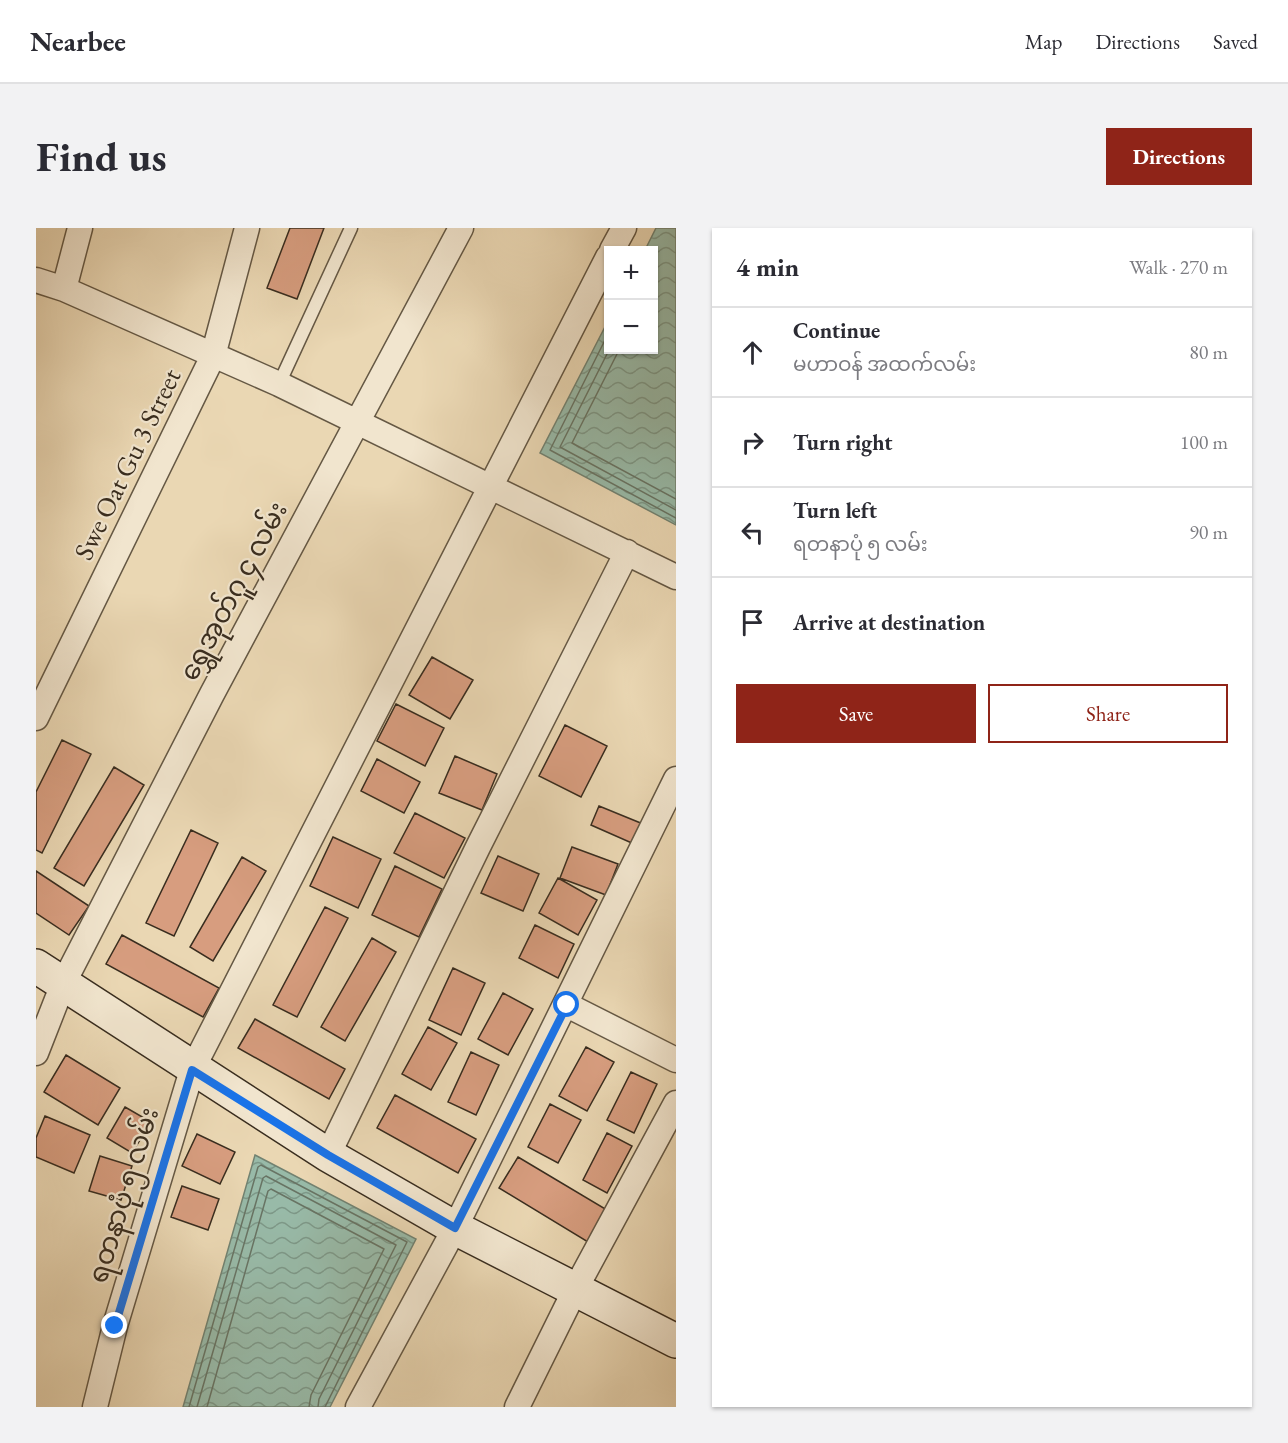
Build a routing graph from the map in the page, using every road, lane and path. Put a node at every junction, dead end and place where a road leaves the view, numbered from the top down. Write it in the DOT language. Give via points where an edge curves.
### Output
graph roads {
  1 [pos="80,228"];
  2 [pos="247,228"];
  3 [pos="351,228"];
  4 [pos="461,228"];
  5 [pos="624,228"];
  6 [pos="614,246"];
  7 [pos="604,267"];
  8 [pos="36,280"];
  9 [pos="64,289"];
  10 [pos="213,356"];
  11 [pos="279,384"];
  12 [pos="359,421"];
  13 [pos="490,486"];
  14 [pos="627,552"];
  15 [pos="676,577"];
  16 [pos="36,718"];
  17 [pos="676,779"];
  18 [pos="36,966"];
  19 [pos="63,984"];
  20 [pos="567,1005"];
  21 [pos="36,1053"];
  22 [pos="676,1060"];
  23 [pos="192,1070"];
  24 [pos="676,1103"];
  25 [pos="328,1155"];
  26 [pos="455,1228"];
  27 [pos="576,1288"];
  28 [pos="676,1341"];
  29 [pos="94,1407"];
  30 [pos="358,1407"];
  31 [pos="517,1407"];
  1 -- 9 [label="street"];
  2 -- 10 [label="street, Swe Oat Gu 3 Street"];
  3 -- 11 [label="lane"];
  4 -- 12 [label="street, ရွှေအုတ်ဂူ ၄ လမ်း"];
  5 -- 6 [label="street"];
  7 -- 13 [label="street, ရတနာပုံ ၅ လမ်း"];
  8 -- 9 [label="street"];
  9 -- 10 [label="street"];
  10 -- 11 [label="street"];
  10 -- 16 [label="street, Swe Oat Gu 3 Street"];
  11 -- 12 [label="street"];
  12 -- 13 [label="street"];
  12 -- 19 [label="street, ရွှေအုတ်ဂူ ၄ လမ်း" via="212,694"];
  13 -- 14 [label="street"];
  13 -- 23 [label="street, ရတနာပုံ ၅ လမ်း"];
  14 -- 15 [label="street"];
  14 -- 25 [label="street"];
  17 -- 20 [label="street"];
  18 -- 19 [label="main road"];
  19 -- 21 [label="street, ရွှေအုတ်ဂူ ၄ လမ်း"];
  19 -- 23 [label="main road"];
  20 -- 22 [label="street"];
  20 -- 26 [label="street"];
  23 -- 25 [label="main road"];
  23 -- 29 [label="street, ရတနာပုံ ၅ လမ်း"];
  24 -- 27 [label="street"];
  25 -- 26 [label="main road"];
  26 -- 27 [label="main road"];
  26 -- 30 [label="street"];
  27 -- 28 [label="main road"];
  27 -- 31 [label="street"];
}
